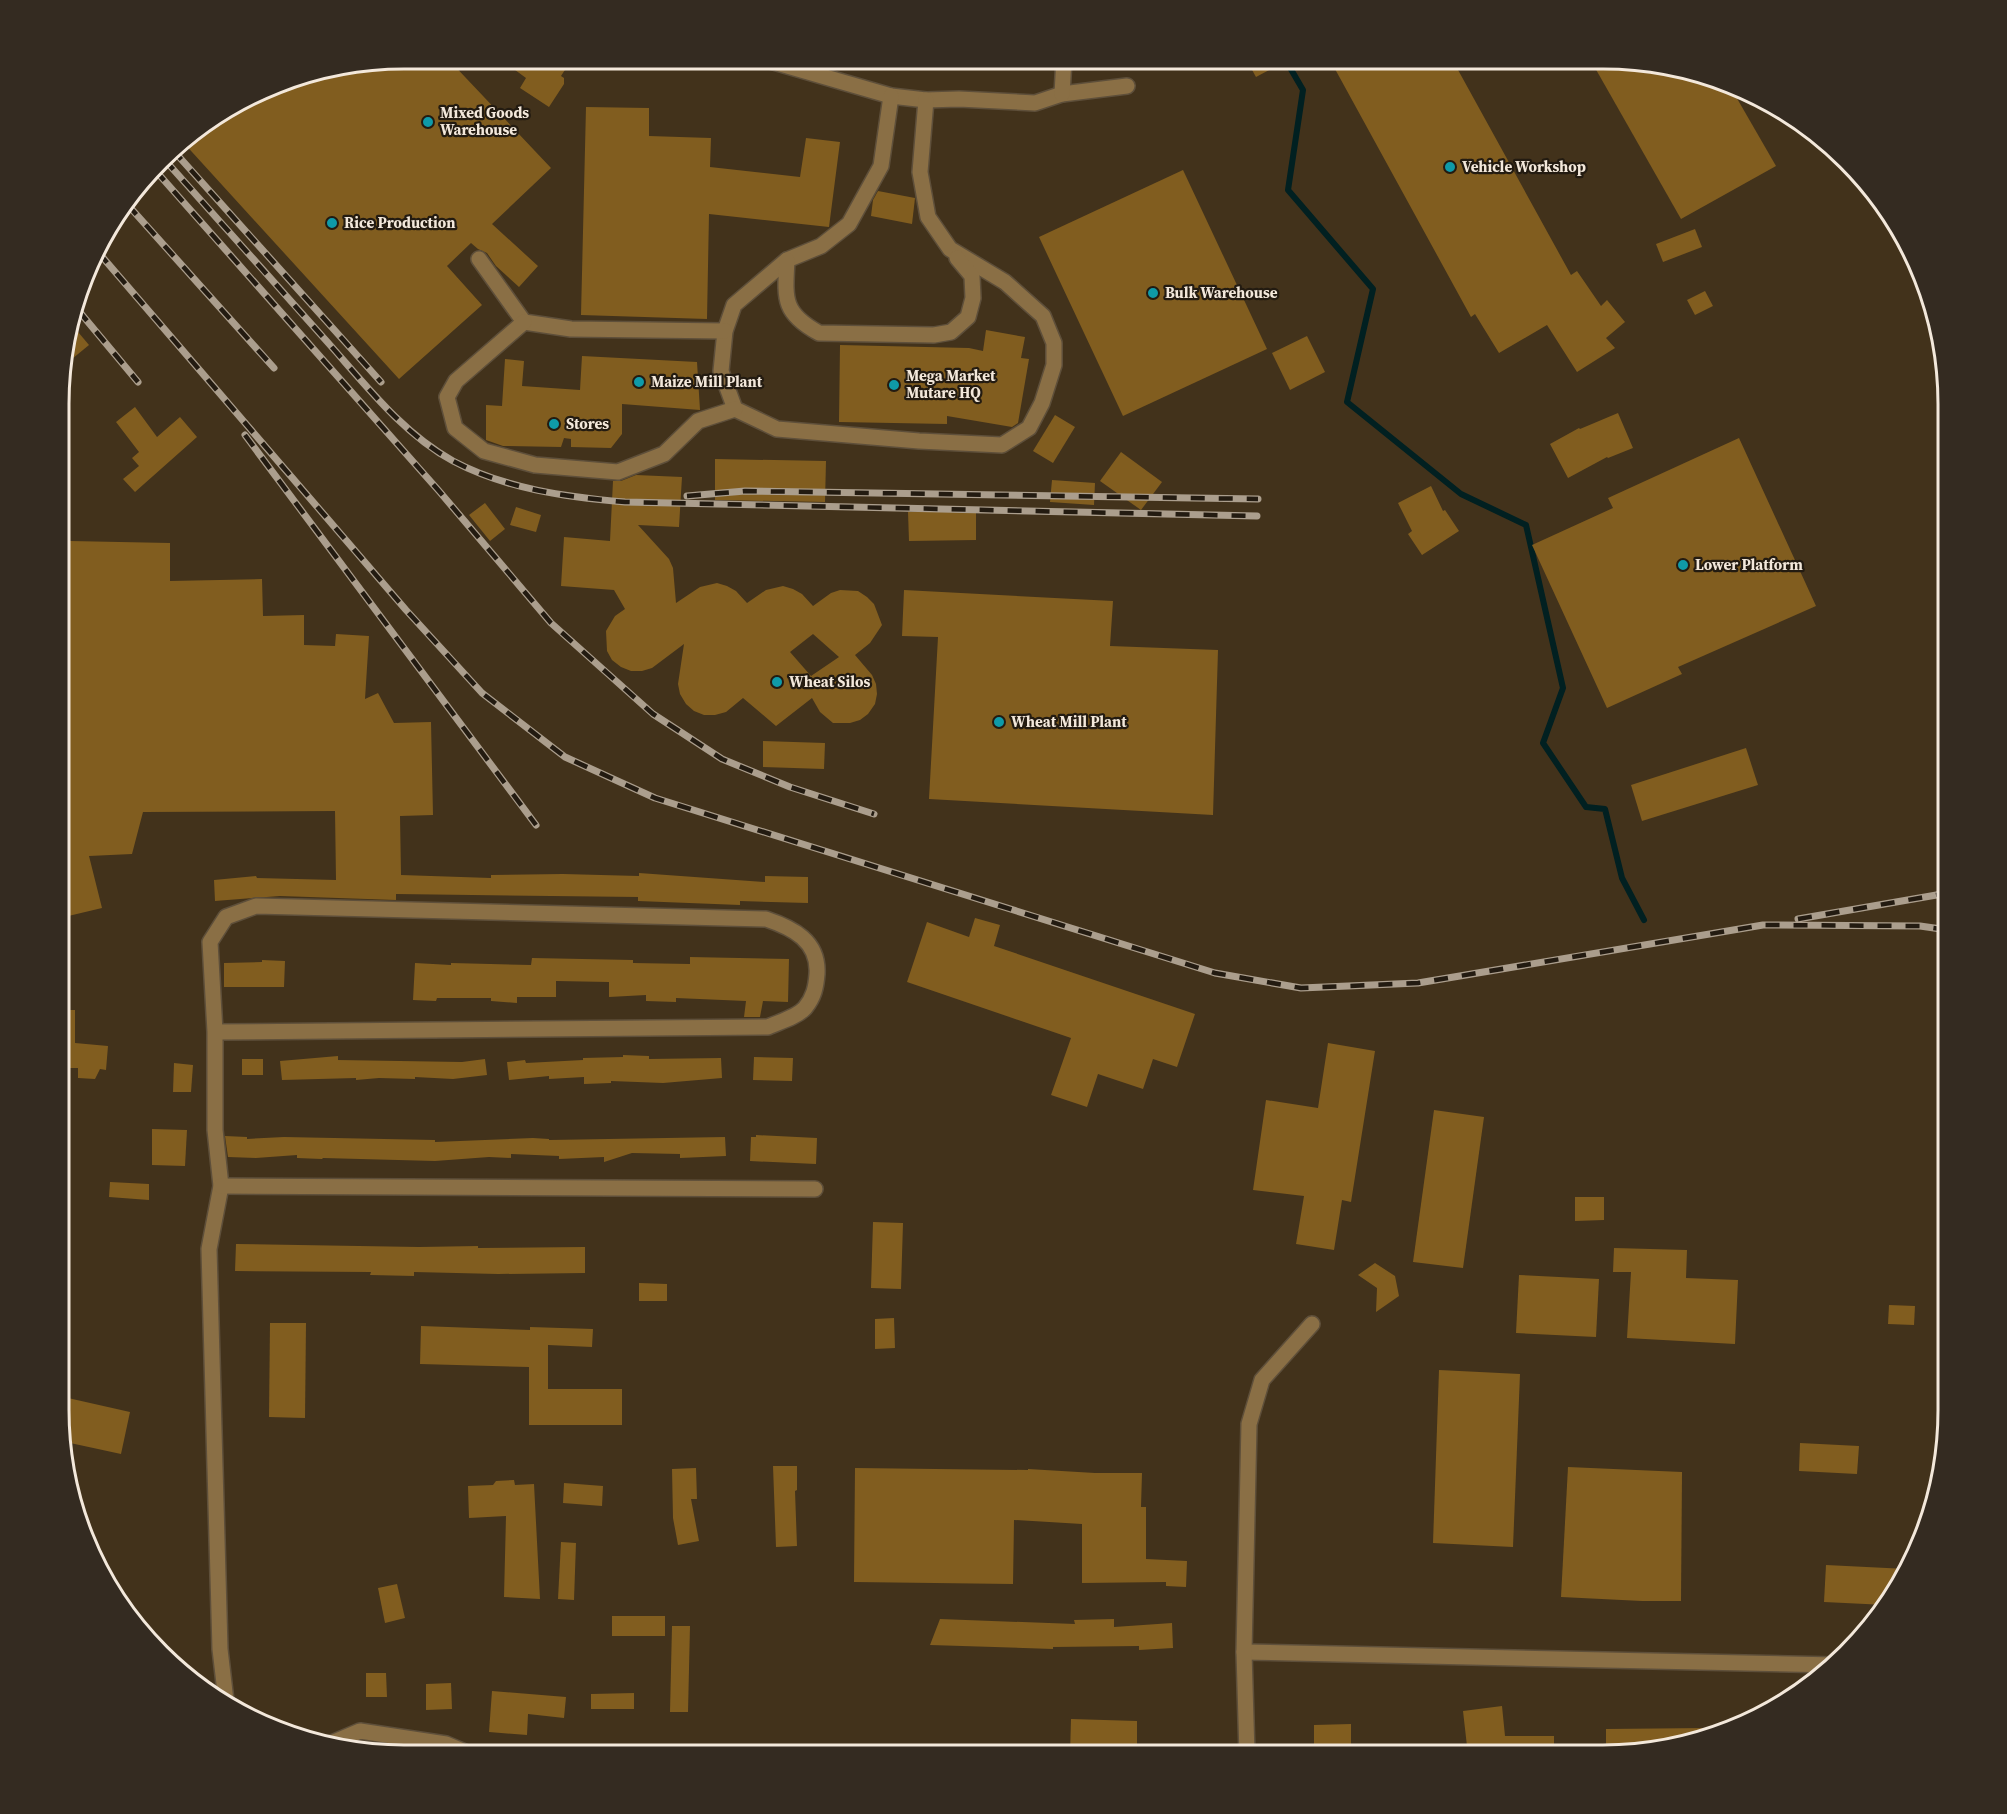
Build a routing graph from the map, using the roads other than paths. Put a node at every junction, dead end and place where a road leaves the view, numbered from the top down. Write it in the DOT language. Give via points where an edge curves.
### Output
graph roads {
  1 [pos="798,69"];
  2 [pos="1063,69"];
  3 [pos="1127,86"];
  4 [pos="1062,94"];
  5 [pos="891,96"];
  6 [pos="926,100"];
  7 [pos="950,249"];
  8 [pos="478,259"];
  9 [pos="788,260"];
  10 [pos="524,322"];
  11 [pos="725,331"];
  12 [pos="735,409"];
  13 [pos="215,1032"];
  14 [pos="220,1186"];
  15 [pos="815,1189"];
  16 [pos="1312,1324"];
  17 [pos="1244,1652"];
  18 [pos="1821,1665"];
  19 [pos="225,1693"];
  20 [pos="341,1739"];
  21 [pos="448,1745"];
  22 [pos="1247,1745"];
  1 -- 5 [label="street"];
  2 -- 4 [label="street"];
  3 -- 4 [label="street"];
  4 -- 6 [label="street" via="1035,103"];
  5 -- 6 [label="street"];
  5 -- 9 [label="street" via="881,166 849,224 821,246"];
  6 -- 7 [label="street" via="920,172 928,217"];
  7 -- 9 [label="street" via="972,276 974,298 968,317 951,332 934,335 819,333 803,325 790,312 786,300"];
  7 -- 12 [label="street" via="1005,282 1043,316 1054,343 1054,365 1029,428 1002,445 920,441 777,429"];
  8 -- 10 [label="street"];
  9 -- 11 [label="street" via="734,305"];
  10 -- 11 [label="street" via="571,329"];
  10 -- 12 [label="street" via="456,381 447,397 455,428 484,451 535,465 618,472 664,454 698,421"];
  11 -- 12 [label="street" via="721,371"];
  13 -- 13 [label="street" via="210,942 226,917 256,906 766,919 788,926 806,939 818,961 816,990 803,1010 768,1027"];
  13 -- 14 [label="street" via="215,1130"];
  14 -- 15 [label="street"];
  14 -- 19 [label="street" via="209,1249 209,1299 220,1650"];
  16 -- 17 [label="street" via="1262,1380 1249,1424"];
  17 -- 18 [label="street"];
  17 -- 22 [label="street"];
  20 -- 21 [label="street" via="360,1731"];
}
